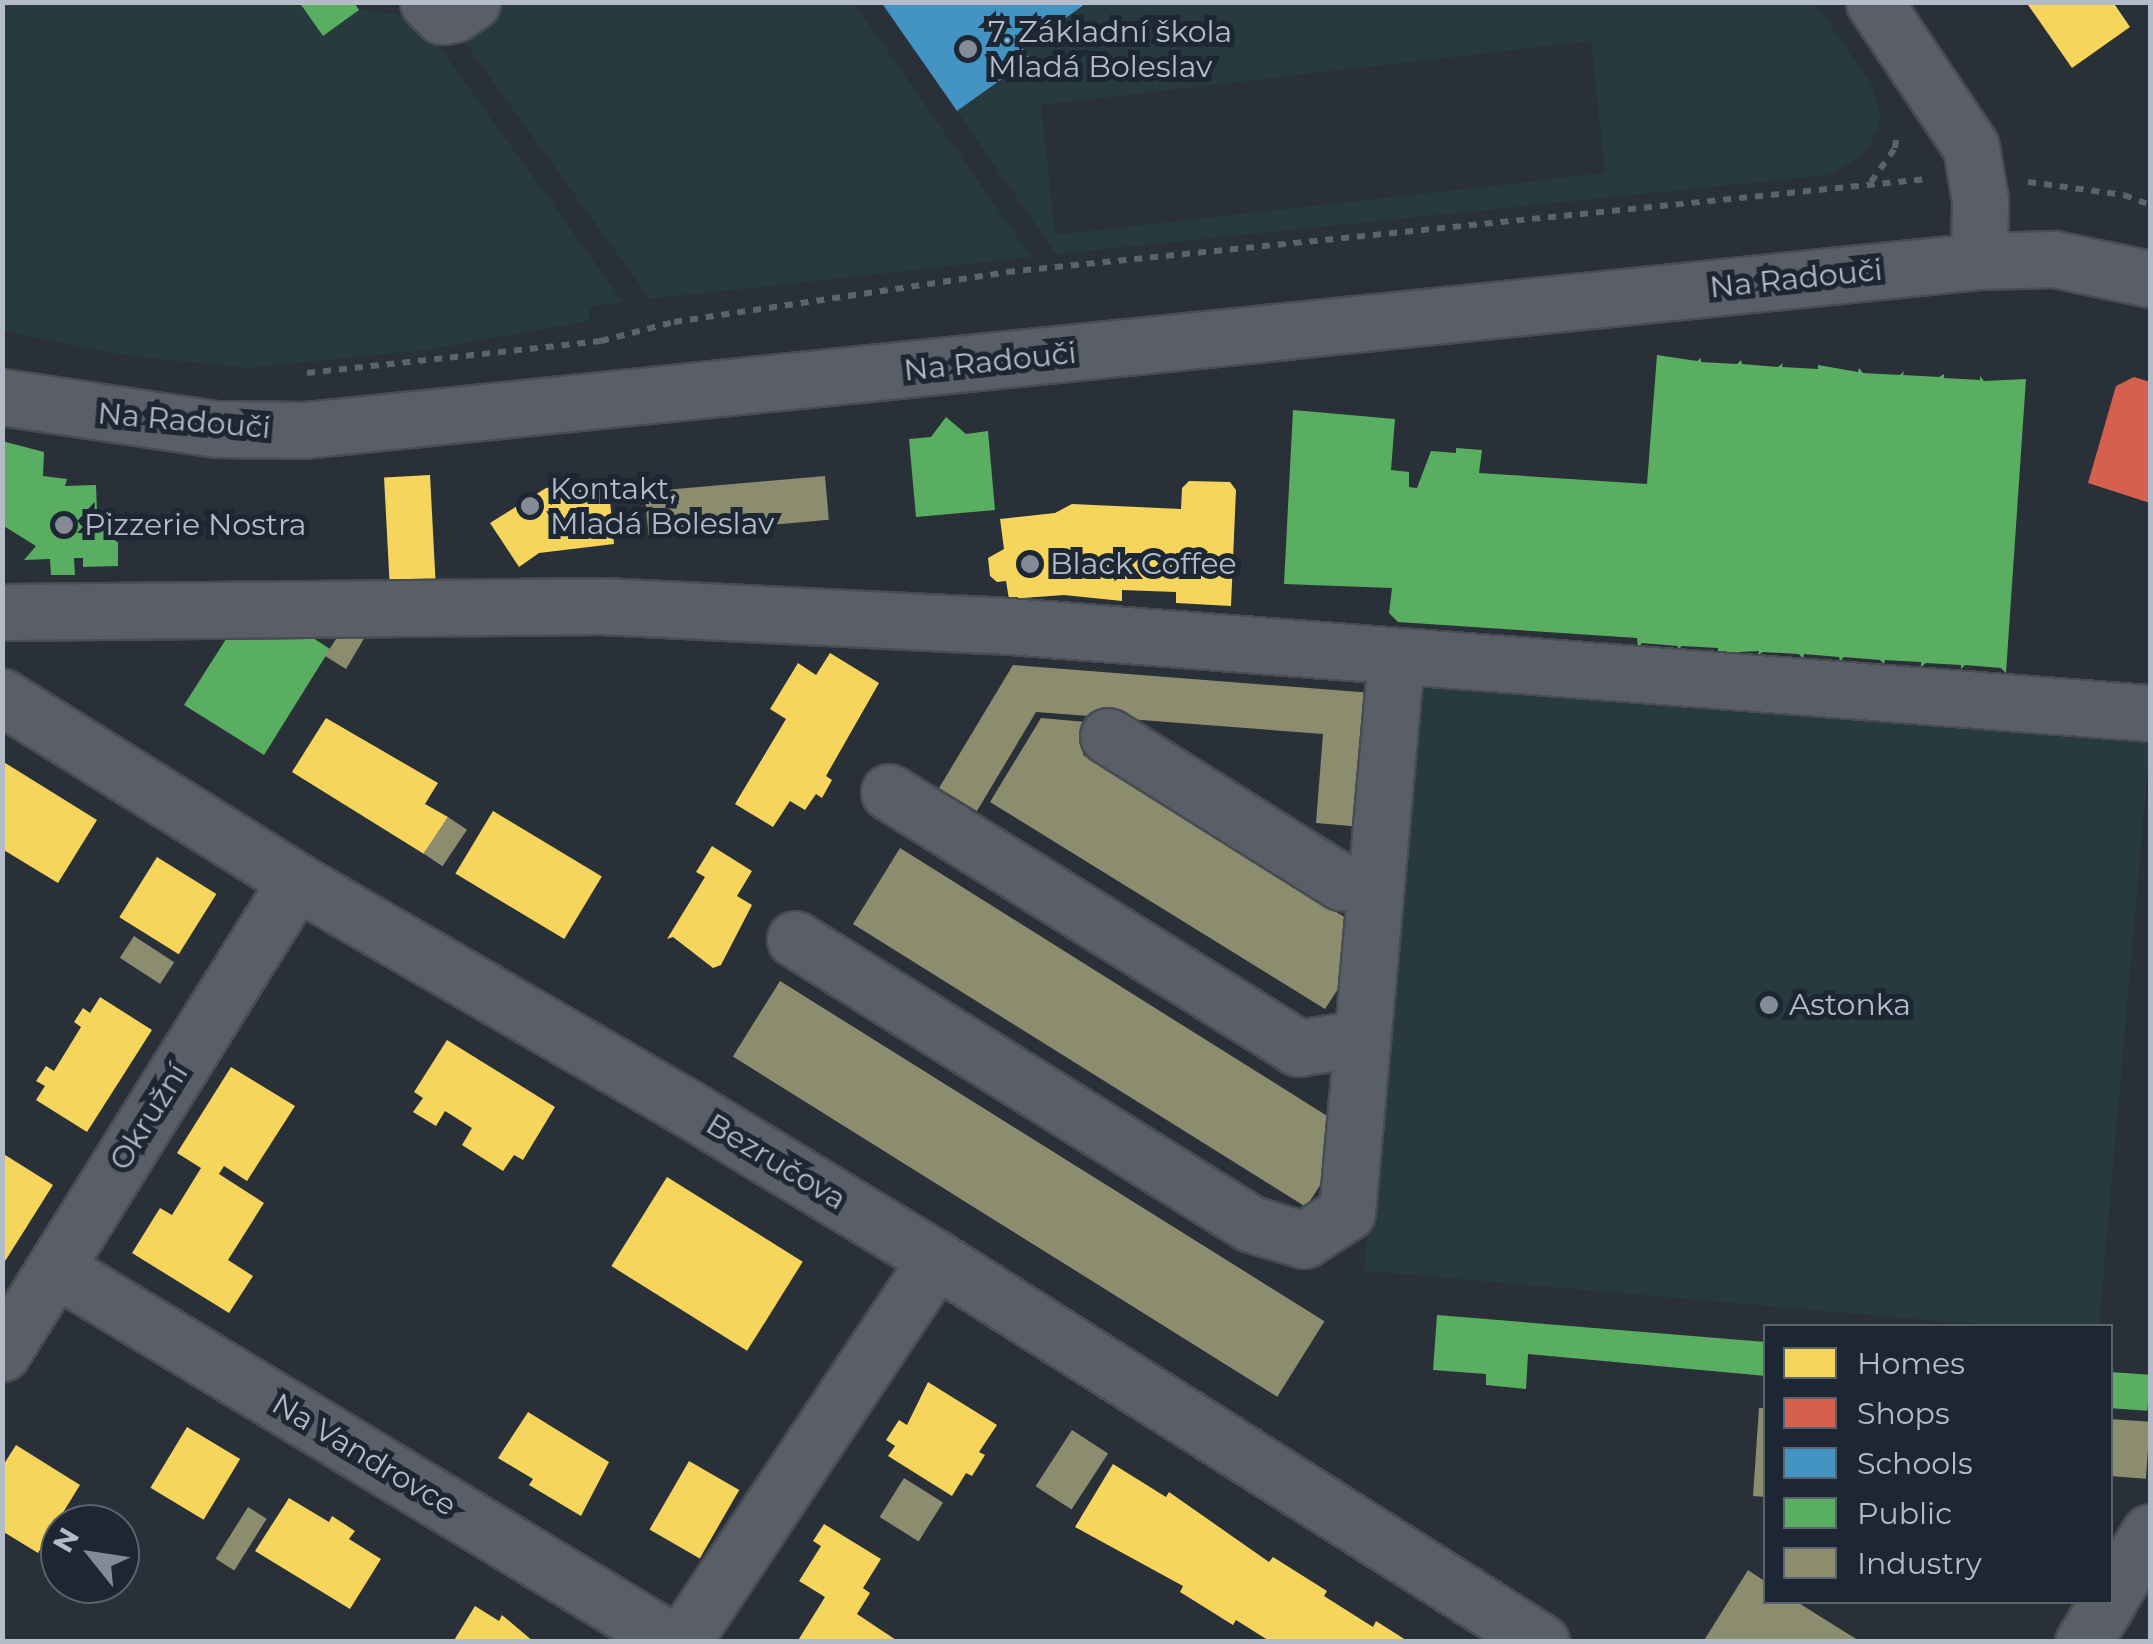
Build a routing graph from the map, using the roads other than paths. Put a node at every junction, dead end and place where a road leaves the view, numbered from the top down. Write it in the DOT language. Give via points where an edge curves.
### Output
graph roads {
  1 [pos="428,2"];
  2 [pos="472,2"];
  3 [pos="1874,2"];
  4 [pos="1979,261"];
  5 [pos="2150,278"];
  6 [pos="2,397"];
  7 [pos="2,612"];
  8 [pos="1396,656"];
  9 [pos="2,698"];
  10 [pos="2150,713"];
  11 [pos="1108,736"];
  12 [pos="889,792"];
  13 [pos="296,881"];
  14 [pos="1376,886"];
  15 [pos="794,938"];
  16 [pos="1362,1038"];
  17 [pos="936,1259"];
  18 [pos="55,1268"];
  19 [pos="2,1353"];
  20 [pos="2150,1532"];
  21 [pos="2113,1592"];
  22 [pos="2106,1604"];
  23 [pos="673,1642"];
  24 [pos="682,1642"];
  25 [pos="1541,1642"];
  26 [pos="2083,1642"];
  1 -- 2 [label="street" via="442,16"];
  3 -- 4 [label="street" via="1971,146 1978,174"];
  4 -- 5 [label="street, Na Radouči" via="2054,259"];
  4 -- 6 [label="street, Na Radouči" via="304,430 217,430"];
  7 -- 8 [label="street" via="601,606 995,625"];
  8 -- 10 [label="street"];
  8 -- 14 [label="street"];
  9 -- 13 [label="street, Bezručova"];
  11 -- 14 [label="street" via="1341,882"];
  12 -- 16 [label="street" via="1298,1048"];
  13 -- 17 [label="street, Bezručova"];
  13 -- 18 [label="street, Okružní"];
  14 -- 16 [label="street"];
  15 -- 16 [label="street" via="1251,1224 1304,1240 1347,1212"];
  17 -- 24 [label="street"];
  17 -- 25 [label="street, Bezručova"];
  18 -- 19 [label="street, Okružní"];
  18 -- 23 [label="street, Na Vandrovce"];
  20 -- 21 [label="street"];
  22 -- 26 [label="street"];
}
